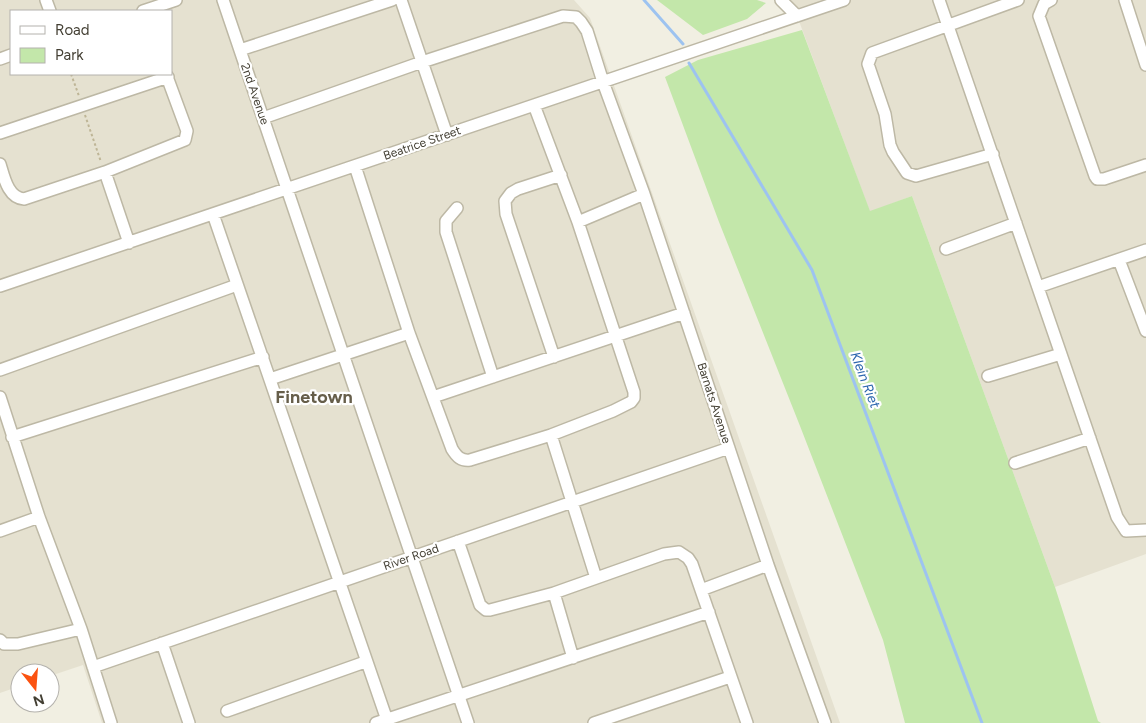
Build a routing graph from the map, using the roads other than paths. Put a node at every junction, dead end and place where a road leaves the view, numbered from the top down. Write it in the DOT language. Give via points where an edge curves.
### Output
graph roads {
  1 [pos="176,0"];
  2 [pos="223,0"];
  3 [pos="392,0"];
  4 [pos="401,0"];
  5 [pos="781,0"];
  6 [pos="844,0"];
  7 [pos="940,0"];
  8 [pos="1018,0"];
  9 [pos="1049,0"];
  10 [pos="1125,0"];
  11 [pos="146,10"];
  12 [pos="797,16"];
  13 [pos="948,26"];
  14 [pos="240,50"];
  15 [pos="422,62"];
  16 [pos="1146,65"];
  17 [pos="167,75"];
  18 [pos="603,82"];
  19 [pos="534,105"];
  20 [pos="263,118"];
  21 [pos="0,133"];
  22 [pos="447,135"];
  23 [pos="993,154"];
  24 [pos="0,164"];
  25 [pos="1146,165"];
  26 [pos="354,166"];
  27 [pos="105,172"];
  28 [pos="561,175"];
  29 [pos="288,189"];
  30 [pos="644,194"];
  31 [pos="457,208"];
  32 [pos="213,214"];
  33 [pos="578,222"];
  34 [pos="1016,223"];
  35 [pos="128,243"];
  36 [pos="946,249"];
  37 [pos="1146,250"];
  38 [pos="1119,260"];
  39 [pos="237,285"];
  40 [pos="0,286"];
  41 [pos="1038,287"];
  42 [pos="684,313"];
  43 [pos="1146,332"];
  44 [pos="409,334"];
  45 [pos="616,336"];
  46 [pos="1061,354"];
  47 [pos="344,356"];
  48 [pos="263,357"];
  49 [pos="554,357"];
  50 [pos="0,370"];
  51 [pos="988,376"];
  52 [pos="493,377"];
  53 [pos="270,379"];
  54 [pos="432,397"];
  55 [pos="0,398"];
  56 [pos="551,435"];
  57 [pos="12,437"];
  58 [pos="1090,438"];
  59 [pos="729,448"];
  60 [pos="1015,463"];
  61 [pos="572,502"];
  62 [pos="38,516"];
  63 [pos="1146,530"];
  64 [pos="0,531"];
  65 [pos="458,541"];
  66 [pos="412,557"];
  67 [pos="768,565"];
  68 [pos="596,578"];
  69 [pos="339,582"];
  70 [pos="702,590"];
  71 [pos="554,593"];
  72 [pos="709,612"];
  73 [pos="81,629"];
  74 [pos="0,640"];
  75 [pos="162,643"];
  76 [pos="572,658"];
  77 [pos="366,662"];
  78 [pos="93,667"];
  79 [pos="730,677"];
  80 [pos="459,696"];
  81 [pos="227,711"];
  82 [pos="383,722"];
  83 [pos="111,723"];
  84 [pos="189,723"];
  85 [pos="468,723"];
  86 [pos="594,723"];
  87 [pos="747,723"];
  88 [pos="825,723"];
  1 -- 11 [label="street"];
  2 -- 14 [label="street, 2nd Avenue"];
  3 -- 14 [label="street"];
  4 -- 15 [label="street"];
  5 -- 12 [label="street"];
  6 -- 12 [label="street, Beatrice Street"];
  7 -- 13 [label="street"];
  8 -- 13 [label="street"];
  9 -- 25 [label="street" via="1041,7 1039,16 1094,176 1104,179"];
  10 -- 16 [label="street"];
  12 -- 18 [label="street, Beatrice Street"];
  13 -- 23 [label="street"];
  13 -- 23 [label="street" via="883,47 870,56 868,64 885,114 890,145 907,173 916,176"];
  14 -- 20 [label="street, 2nd Avenue"];
  15 -- 18 [label="street, Barnats Avenue" via="569,16 581,22 587,31"];
  15 -- 20 [label="street"];
  15 -- 22 [label="street"];
  17 -- 21 [label="street"];
  17 -- 27 [label="street" via="187,131 185,140"];
  18 -- 19 [label="street, Beatrice Street"];
  18 -- 30 [label="street, Barnats Avenue"];
  19 -- 22 [label="street, Beatrice Street"];
  19 -- 28 [label="street"];
  20 -- 29 [label="street, 2nd Avenue"];
  22 -- 26 [label="street, Beatrice Street"];
  23 -- 34 [label="street"];
  24 -- 27 [label="street" via="10,191 20,199"];
  26 -- 29 [label="street, Beatrice Street"];
  26 -- 44 [label="street"];
  27 -- 35 [label="street"];
  28 -- 33 [label="street"];
  28 -- 49 [label="street" via="518,189 505,200 506,214"];
  29 -- 32 [label="street, Beatrice Street"];
  29 -- 47 [label="street, 2nd Avenue"];
  30 -- 33 [label="street"];
  30 -- 42 [label="street, Barnats Avenue"];
  31 -- 52 [label="street" via="446,221 446,232"];
  32 -- 35 [label="street, Beatrice Street"];
  32 -- 39 [label="street"];
  33 -- 45 [label="street"];
  34 -- 36 [label="street"];
  34 -- 41 [label="street"];
  35 -- 40 [label="street, Beatrice Street"];
  37 -- 38 [label="street"];
  38 -- 41 [label="street"];
  38 -- 43 [label="street"];
  39 -- 48 [label="street"];
  39 -- 50 [label="street"];
  41 -- 46 [label="street"];
  42 -- 45 [label="street"];
  42 -- 59 [label="street, Barnats Avenue"];
  44 -- 47 [label="street"];
  44 -- 54 [label="street"];
  45 -- 49 [label="street"];
  45 -- 56 [label="street" via="634,398 614,411"];
  46 -- 51 [label="street"];
  46 -- 58 [label="street"];
  47 -- 53 [label="street"];
  47 -- 66 [label="street, 2nd Avenue"];
  48 -- 53 [label="street"];
  48 -- 57 [label="street"];
  49 -- 52 [label="street"];
  52 -- 54 [label="street"];
  53 -- 69 [label="street"];
  54 -- 56 [label="street" via="452,449 460,459 476,459"];
  55 -- 57 [label="street"];
  56 -- 61 [label="street"];
  57 -- 62 [label="street"];
  58 -- 60 [label="street"];
  58 -- 63 [label="street" via="1122,526 1126,531"];
  59 -- 61 [label="street, River Road"];
  59 -- 67 [label="street, Barnats Avenue"];
  61 -- 65 [label="street, River Road"];
  61 -- 68 [label="street"];
  62 -- 64 [label="street"];
  62 -- 73 [label="street"];
  65 -- 66 [label="street, River Road"];
  65 -- 71 [label="street" via="480,605 486,610 497,610"];
  66 -- 69 [label="street, River Road"];
  66 -- 80 [label="street, 2nd Avenue"];
  67 -- 70 [label="street"];
  67 -- 88 [label="street, Barnats Avenue"];
  68 -- 70 [label="street" via="664,554 679,552 688,558"];
  68 -- 71 [label="street"];
  69 -- 75 [label="street, River Road"];
  69 -- 77 [label="street"];
  70 -- 72 [label="street"];
  71 -- 76 [label="street"];
  72 -- 76 [label="street"];
  72 -- 79 [label="street"];
  73 -- 74 [label="street" via="18,644 4,644"];
  73 -- 78 [label="street"];
  75 -- 78 [label="street, River Road"];
  75 -- 84 [label="street"];
  76 -- 80 [label="street"];
  77 -- 81 [label="street"];
  77 -- 82 [label="street"];
  78 -- 83 [label="street"];
  79 -- 86 [label="street"];
  79 -- 87 [label="street"];
  80 -- 82 [label="street"];
  80 -- 85 [label="street, 2nd Avenue"];
}
